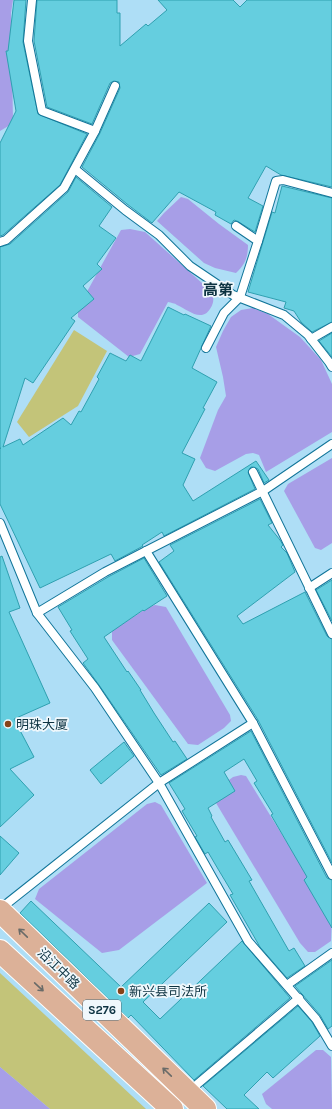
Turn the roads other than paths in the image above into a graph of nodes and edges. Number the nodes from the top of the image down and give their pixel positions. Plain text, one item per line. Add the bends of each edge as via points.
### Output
1 (32, 0) edge
2 (115, 86) dead end
3 (95, 131) junction
4 (75, 169) junction
5 (332, 193) edge
6 (236, 226) dead end
7 (258, 241) junction
8 (0, 242) edge
9 (240, 297) junction
10 (332, 327) edge
11 (311, 339) junction
12 (206, 348) dead end
13 (332, 367) edge
14 (332, 444) edge
15 (253, 472) dead end
16 (262, 491) junction
17 (0, 523) edge
18 (146, 551) junction
19 (332, 573) edge
20 (309, 588) junction
21 (37, 613) junction
22 (332, 634) edge
23 (253, 723) junction
24 (159, 783) junction
25 (332, 876) edge
26 (0, 910) edge
27 (0, 951) edge
28 (332, 953) edge
29 (287, 985) junction
30 (299, 998) junction
31 (332, 1046) edge
32 (187, 1092) junction
33 (172, 1109) edge
34 (205, 1109) edge

1 - 3 lane via 28,41 42,111
2 - 3 lane
3 - 4 lane
4 - 8 lane via 64,188 6,240
4 - 9 lane via 159,235 190,266
5 - 7 lane via 283,180 276,182
6 - 7 lane
7 - 9 lane
9 - 11 lane via 284,315
9 - 12 lane via 224,313
10 - 11 lane
11 - 13 lane
14 - 16 lane
15 - 16 lane
16 - 18 lane
16 - 20 lane
17 - 21 lane
18 - 21 lane
18 - 23 lane
19 - 20 lane
20 - 22 lane
21 - 24 lane via 95,688
23 - 24 lane
23 - 25 lane
24 - 26 lane
24 - 29 lane via 248,941
32 -> 26 main road, 沿江中路 / S276
27 -> 33 main road, 沿江中路 / S276
28 - 29 lane
29 - 30 lane
30 - 31 lane via 316,1019
30 - 32 lane
32 - 34 main road, 沿江中路 / S276

